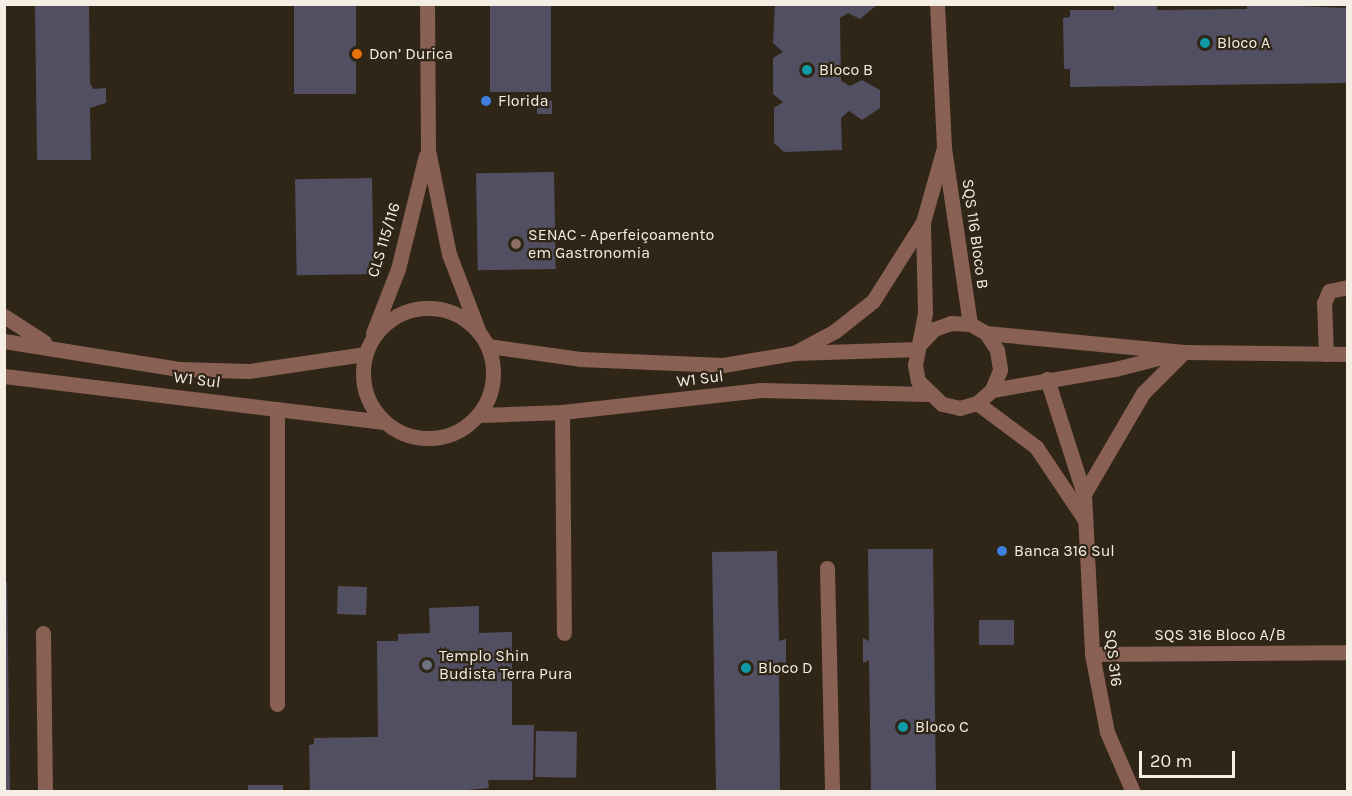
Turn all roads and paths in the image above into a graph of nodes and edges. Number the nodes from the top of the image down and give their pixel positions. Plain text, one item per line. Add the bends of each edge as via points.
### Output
1 (427, 4) edge
2 (937, 4) edge
3 (944, 148) junction
4 (428, 150) junction
5 (922, 222) junction
6 (1347, 287) edge
7 (4, 316) edge
8 (970, 324) junction
9 (478, 330) junction
10 (986, 333) junction
11 (4, 341) edge
12 (52, 346) junction
13 (488, 346) junction
14 (919, 346) junction
15 (367, 347) junction
16 (1184, 352) junction
17 (794, 353) junction
18 (1326, 354) junction
19 (1347, 354) edge
20 (4, 376) edge
21 (1047, 378) junction
22 (992, 390) junction
23 (927, 394) junction
24 (977, 403) junction
25 (277, 409) junction
26 (562, 412) junction
27 (479, 415) junction
28 (384, 422) junction
29 (1084, 494) junction
30 (1088, 523) junction
31 (827, 568) dead end
32 (43, 633) dead end
33 (564, 633) dead end
34 (1347, 652) edge
35 (1092, 654) junction
36 (277, 704) dead end
37 (45, 792) edge
38 (832, 792) edge
39 (1133, 792) edge

1 - 4 street, CLS 115/116
2 - 3 street, SQS 116 Bloco B
3 - 5 street, SQS 116 Bloco B
3 - 8 street, SQS 116 Bloco B
4 - 9 street, CLS 115/116 via 449,255
4 - 15 street, CLS 115/116 via 398,269
5 - 14 street, SQS 116 Bloco B via 926,313
5 - 17 street, SQS 116 Bloco B via 873,301 835,331
6 - 18 street via 1327,294
7 - 12 street
8 - 10 street
8 - 14 street via 951,323 934,329
9 - 13 street
9 - 15 street via 458,314 434,307 409,309 387,321
10 - 16 street
10 - 22 street via 998,350 1000,370
11 - 12 street, W1 Sul
12 - 15 street, W1 Sul via 179,369 249,371
13 - 17 street, W1 Sul via 648,364 723,364
13 - 27 street via 493,382
14 - 17 street, W1 Sul
14 - 23 street via 918,381
15 - 28 street via 364,386 369,402
16 - 18 street
16 - 21 street via 1115,369
16 - 29 street via 1143,393
18 - 19 street
20 - 25 street, W1 Sul
21 - 22 street
21 - 29 street, SQS 316
22 - 24 street
23 - 24 street via 951,406
23 - 26 street, W1 Sul via 761,390
24 - 30 street via 1036,447
25 - 28 street, W1 Sul
25 - 36 street
26 - 27 street, W1 Sul
26 - 33 street
27 - 28 street via 458,431 433,438 407,435
29 - 30 street, SQS 316
30 - 35 street, SQS 316
31 - 38 street
32 - 37 street
34 - 35 street, SQS 316 Bloco A/B
35 - 39 street, SQS 316 via 1107,732

